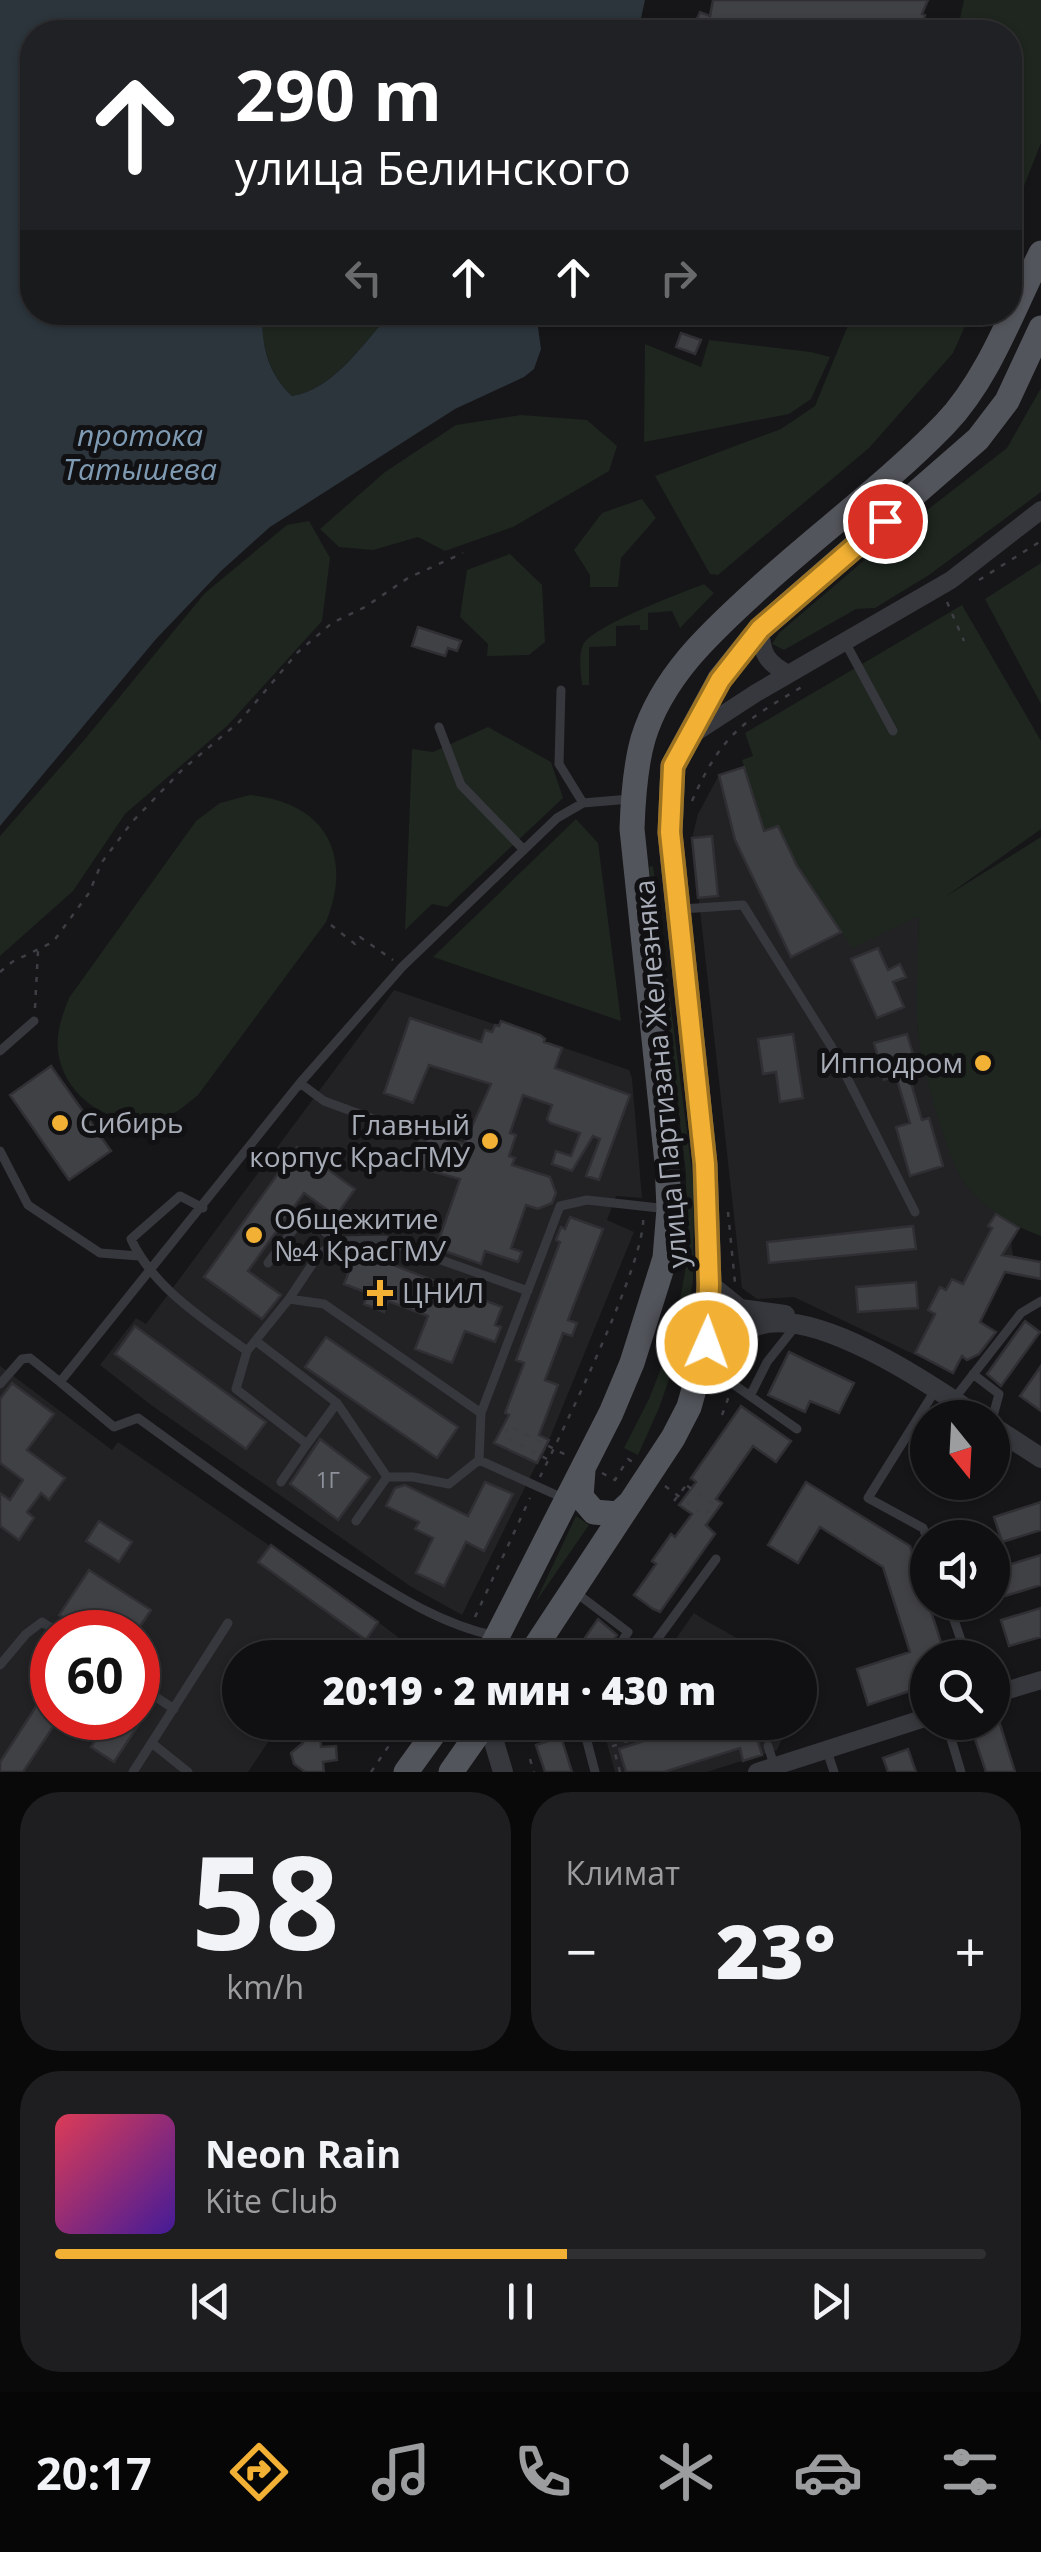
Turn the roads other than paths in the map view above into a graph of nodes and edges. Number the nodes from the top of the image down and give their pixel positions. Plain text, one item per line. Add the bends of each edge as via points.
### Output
1 (1041, 253) edge
2 (1022, 291) edge
3 (1005, 325) edge
4 (1041, 328) edge
5 (1041, 510) edge
6 (760, 629) junction
7 (845, 642) junction
8 (788, 674) junction
9 (560, 690) dead end
10 (439, 727) dead end
11 (892, 731) dead end
12 (686, 738) junction
13 (633, 799) junction
14 (582, 803) junction
15 (524, 850) junction
16 (678, 909) junction
17 (34, 1022) road end
18 (0, 1050) edge
19 (300, 1084) junction
20 (398, 1128) dead end
21 (0, 1151) edge
22 (203, 1208) junction
23 (669, 1209) junction
24 (915, 1212) dead end
25 (335, 1241) junction
26 (138, 1256) junction
27 (268, 1263) dead end
28 (152, 1271) junction
29 (709, 1284) junction
30 (528, 1291) junction
31 (288, 1299) junction
32 (1041, 1301) edge
33 (800, 1323) junction
34 (256, 1341) junction
35 (247, 1351) junction
36 (973, 1374) junction
37 (695, 1381) junction
38 (60, 1382) junction
39 (0, 1384) edge
40 (944, 1394) junction
41 (750, 1396) junction
42 (953, 1400) edge
43 (998, 1400) edge
44 (337, 1403) junction
45 (481, 1413) junction
46 (797, 1429) dead end
47 (1010, 1433) edge
48 (307, 1444) junction
49 (1038, 1448) edge
50 (478, 1460) junction
51 (587, 1466) junction
52 (387, 1477) junction
53 (281, 1482) dead end
54 (565, 1499) junction
55 (632, 1500) junction
56 (910, 1520) edge
57 (356, 1521) dead end
58 (716, 1558) dead end
59 (573, 1591) junction
60 (228, 1623) dead end
61 (30, 1631) edge
62 (482, 1640) edge
63 (496, 1640) edge
64 (540, 1640) edge
65 (623, 1640) edge
66 (657, 1640) edge
67 (0, 1665) edge
68 (1041, 1680) edge
69 (1010, 1690) edge
70 (160, 1700) edge
71 (174, 1709) junction
72 (910, 1722) edge
73 (429, 1740) edge
74 (474, 1740) edge
75 (493, 1740) edge
76 (587, 1740) edge
77 (951, 1740) edge
78 (153, 1744) junction
79 (768, 1746) dead end
80 (826, 1749) junction
81 (769, 1770) edge
82 (132, 1772) edge
83 (188, 1772) edge
84 (406, 1772) edge
85 (451, 1772) edge
86 (503, 1772) edge
87 (595, 1772) edge
88 (834, 1772) edge
89 (961, 1772) edge

1 - 2 main road, улица Партизана Железняка
3 - 13 main road, улица Партизана Железняка via 946,423 682,664 644,739
4 - 6 main road, улица Партизана Железняка via 1007,401 978,439
5 - 7 street via 951,580
6 - 8 street via 768,664
6 - 12 main road, улица Партизана Железняка
7 - 8 street
7 - 11 lane
8 - 12 street
9 - 14 lane via 559,764
10 - 15 lane via 461,785
12 - 16 main road, улица Партизана Железняка via 669,797
13 - 14 lane
13 - 23 main road, улица Партизана Железняка
14 - 15 lane
15 - 19 lane via 402,967
16 - 24 lane via 742,905 831,1046
16 - 29 main road, улица Партизана Железняка via 705,1164
17 - 18 lane
19 - 20 lane via 324,1101
19 - 22 lane
21 - 26 lane via 28,1204 100,1253
22 - 26 lane via 180,1196 131,1239
22 - 28 lane
23 - 30 lane via 587,1200 560,1206
23 - 51 main road, улица Партизана Железняка via 665,1258 632,1363
25 - 27 lane via 305,1214
25 - 30 lane via 385,1240
25 - 31 lane
26 - 28 lane
28 - 35 lane via 166,1290
28 - 38 lane
29 - 33 street via 740,1309 781,1313
29 - 37 main road, улица Партизана Железняка via 707,1343
30 - 45 lane
31 - 34 lane
31 - 45 lane via 324,1304
32 - 36 lane via 1021,1313
33 - 37 street via 750,1329
33 - 40 street via 830,1331
33 - 41 lane via 767,1362
34 - 35 lane
34 - 44 lane
35 - 48 lane via 236,1390
36 - 40 lane
36 - 43 lane via 999,1394
37 - 41 lane via 734,1384
37 - 55 main road, улица Партизана Железняка via 673,1438
38 - 39 lane via 30,1358
38 - 62 lane via 114,1427 138,1418 297,1532
40 - 42 street
40 - 56 lane via 868,1498
41 - 46 lane
44 - 48 lane
44 - 52 lane
45 - 50 lane
47 - 49 street
48 - 53 lane
50 - 52 lane via 450,1484
50 - 54 lane
51 - 54 main road, улица Партизана Железняка
51 - 55 main road via 581,1496 594,1512 618,1514
52 - 57 lane
54 - 63 main road, улица Партизана Железняка
55 - 59 main road, улица Партизана Железняка
58 - 66 lane
59 - 64 main road, улица Партизана Железняка
59 - 65 lane via 628,1632
60 - 71 lane
61 - 67 lane
68 - 69 street
70 - 71 lane
71 - 78 lane
72 - 80 street
73 - 84 main road
74 - 85 main road
75 - 86 street
76 - 87 lane
77 - 89 lane
78 - 82 lane
78 - 83 lane
79 - 81 lane
80 - 81 street
80 - 88 lane

